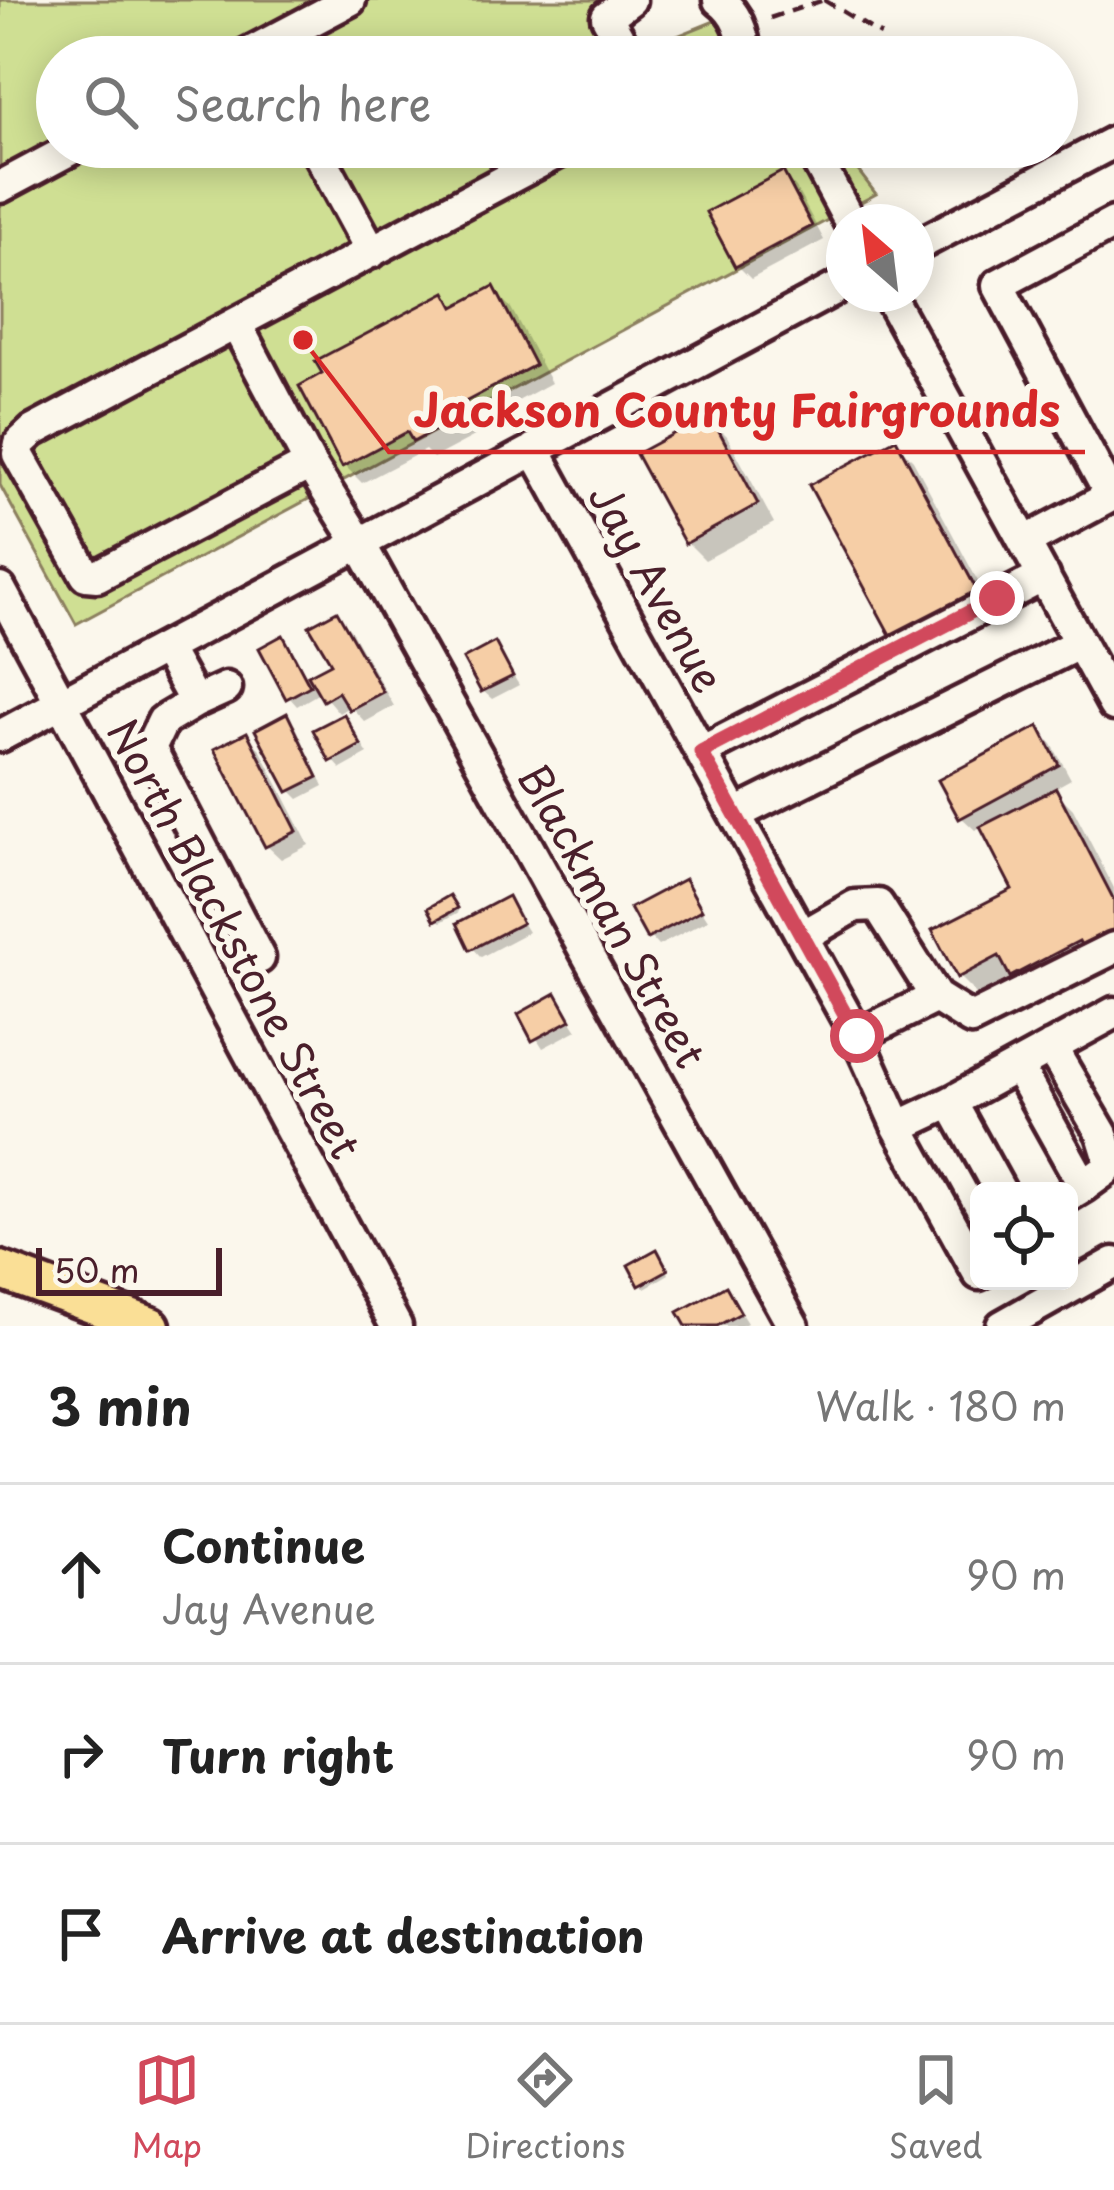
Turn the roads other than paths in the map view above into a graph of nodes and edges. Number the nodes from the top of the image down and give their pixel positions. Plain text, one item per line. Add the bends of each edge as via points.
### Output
1 (350, 0) edge
2 (719, 0) edge
3 (612, 6) edge
4 (287, 36) edge
5 (622, 36) edge
6 (742, 36) edge
7 (1114, 142) edge
8 (1078, 161) edge
9 (36, 168) edge
10 (327, 168) edge
11 (528, 168) edge
12 (821, 168) edge
13 (1064, 168) edge
14 (0, 187) edge
15 (840, 204) edge
16 (1114, 223) edge
17 (934, 237) edge
18 (372, 251) junction
19 (826, 294) edge
20 (898, 312) edge
21 (236, 324) junction
22 (534, 448) junction
23 (310, 464) junction
24 (1112, 499) edge
25 (1025, 542) junction
26 (361, 544) junction
27 (1044, 576) junction
28 (0, 589) edge
29 (1080, 643) junction
30 (165, 648) junction
31 (226, 688) dead end
32 (195, 702) junction
33 (61, 704) junction
34 (1114, 705) edge
35 (0, 736) edge
36 (701, 752) junction
37 (736, 814) junction
38 (803, 936) junction
39 (1114, 948) edge
40 (259, 958) dead end
41 (936, 997) junction
42 (1114, 1012) edge
43 (857, 1036) junction
44 (1051, 1047) junction
45 (1017, 1066) junction
46 (951, 1102) junction
47 (898, 1126) junction
48 (995, 1182) edge
49 (1072, 1182) edge
50 (1078, 1190) edge
51 (970, 1258) edge
52 (0, 1270) edge
53 (1110, 1275) edge
54 (1078, 1280) edge
55 (987, 1290) edge
56 (1057, 1290) edge
57 (1004, 1325) edge
58 (151, 1326) edge
59 (396, 1326) edge
60 (793, 1326) edge

1 - 4 street
2 - 6 street
3 - 5 street
7 - 8 street
9 - 14 street
10 - 18 street
11 - 18 street
12 - 15 street
13 - 17 street
16 - 24 street via 998,285
18 - 21 street
19 - 22 street
20 - 25 street
21 - 23 street, Blackman Street
21 - 23 street via 33,431 18,454 86,575 97,576
22 - 26 street
22 - 36 street, Jay Avenue
23 - 26 street, Blackman Street
24 - 25 street
25 - 27 street
26 - 30 street
26 - 60 street, Blackman Street
27 - 29 street
27 - 36 street
28 - 33 street, North Blackstone Street
29 - 34 street
29 - 37 street
30 - 32 street
30 - 33 street
31 - 32 street
32 - 40 street via 163,721 150,748
33 - 35 street
33 - 59 street, North Blackstone Street
36 - 37 street, Jay Avenue
37 - 38 street, Jay Avenue
38 - 41 street via 855,906 878,905
38 - 43 street, Jay Avenue
39 - 41 street via 971,1018
41 - 43 street
42 - 44 street
43 - 47 street, Jay Avenue
44 - 45 street
44 - 50 street via 1110,1160
45 - 46 street
45 - 49 street
46 - 47 street
46 - 48 street
47 - 51 street, Jay Avenue
52 - 58 main road
53 - 54 street
55 - 57 street, Jay Avenue
56 - 57 street

